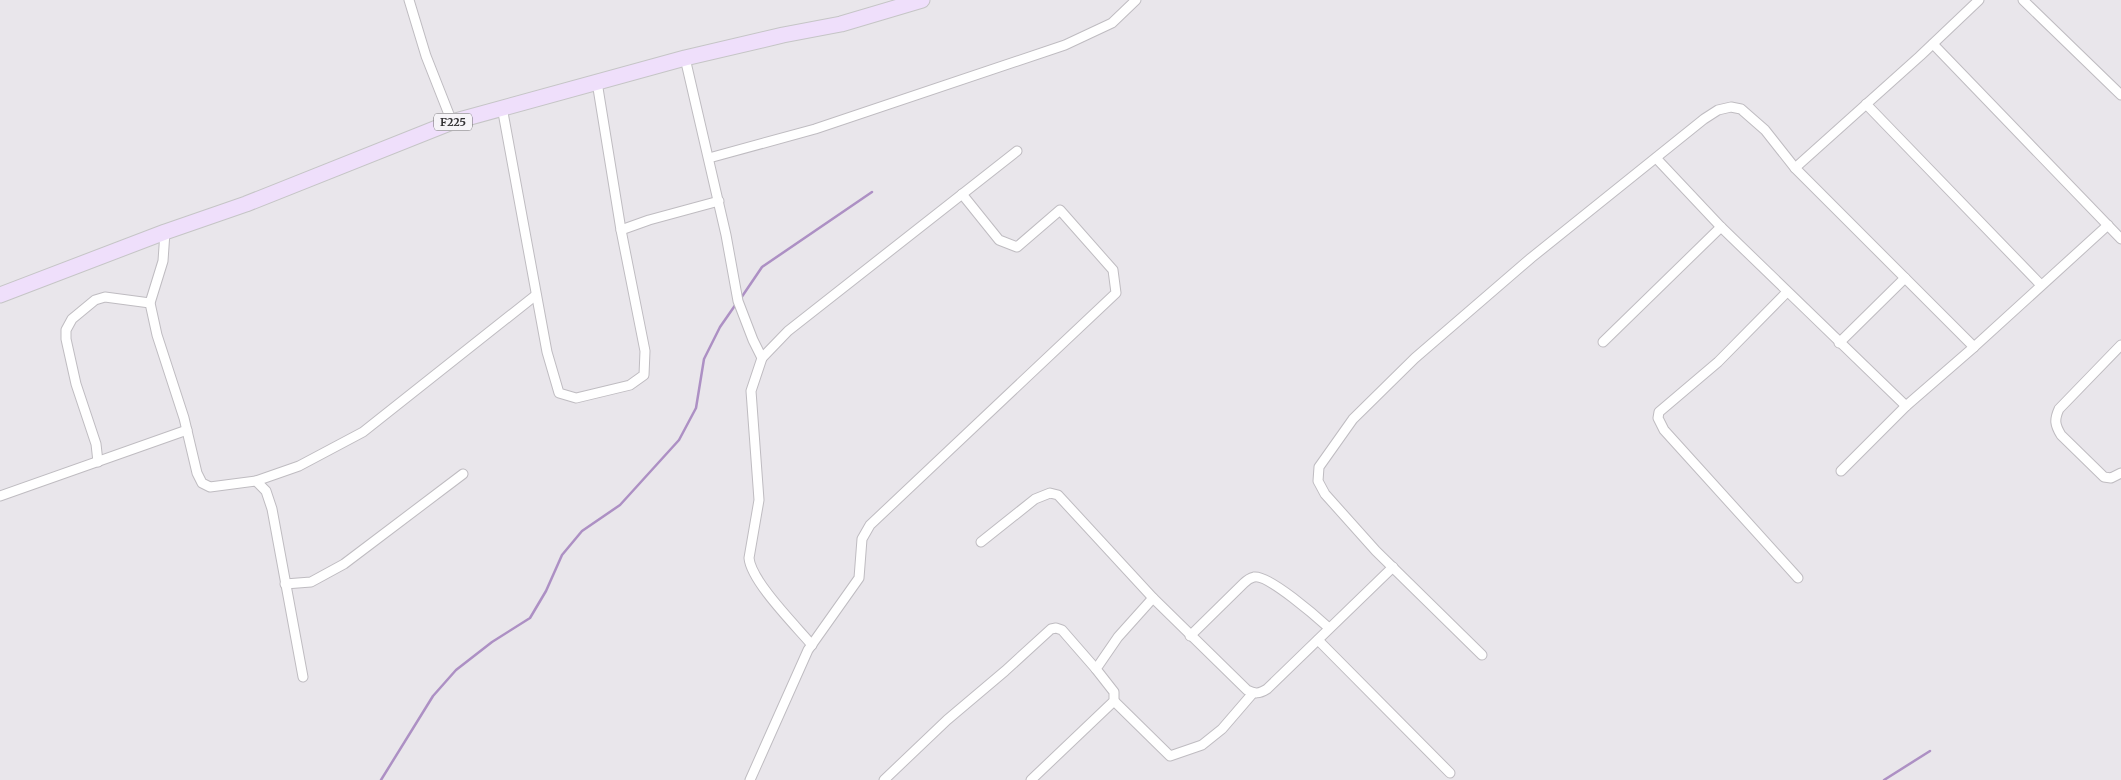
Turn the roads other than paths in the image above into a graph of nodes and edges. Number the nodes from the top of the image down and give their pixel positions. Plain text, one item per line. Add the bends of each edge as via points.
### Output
1 (410, 0) edge
2 (922, 0) edge
3 (1136, 0) edge
4 (1979, 0) edge
5 (2023, 0) edge
6 (1933, 44) junction
7 (685, 58) junction
8 (597, 82) junction
9 (2121, 95) edge
10 (1866, 104) junction
11 (502, 107) junction
12 (452, 122) junction
13 (1017, 151) dead end
14 (709, 158) junction
15 (1656, 158) junction
16 (1795, 168) junction
17 (962, 194) junction
18 (719, 201) junction
19 (2108, 225) junction
20 (1721, 227) junction
21 (621, 230) junction
22 (165, 232) junction
23 (2121, 239) edge
24 (1905, 278) junction
25 (2041, 285) junction
26 (1787, 292) junction
27 (0, 295) edge
28 (536, 295) junction
29 (150, 303) junction
30 (1603, 342) dead end
31 (1839, 343) junction
32 (2121, 345) edge
33 (1974, 347) junction
34 (762, 358) junction
35 (1906, 406) junction
36 (187, 430) junction
37 (98, 462) junction
38 (1841, 471) dead end
39 (2121, 473) edge
40 (463, 474) dead end
41 (256, 481) junction
42 (0, 496) edge
43 (981, 542) dead end
44 (1393, 567) junction
45 (1798, 578) dead end
46 (285, 584) junction
47 (1153, 598) junction
48 (1329, 628) junction
49 (1190, 636) junction
50 (1318, 640) junction
51 (812, 645) junction
52 (1482, 655) dead end
53 (1096, 669) junction
54 (303, 677) dead end
55 (1253, 693) junction
56 (1114, 701) junction
57 (1450, 773) dead end
58 (750, 780) edge
59 (884, 780) edge
60 (1031, 780) edge

1 - 12 street via 426,56
2 - 7 main road, F225 via 841,24
3 - 14 street via 1112,23 1065,45 815,128
4 - 6 street
5 - 9 street
6 - 10 street
6 - 19 street
7 - 8 main road, F225
7 - 14 street
8 - 11 main road, F225
8 - 21 street
10 - 16 street
10 - 25 street
11 - 12 main road, F225
11 - 28 street
12 - 22 main road, F225 via 246,204
13 - 17 street
14 - 18 street
15 - 16 street via 1704,119 1718,110 1731,107 1741,109 1765,130
15 - 20 street
15 - 44 street via 1531,258 1415,358 1353,419 1319,467 1318,481 1325,494
16 - 24 street
17 - 34 street via 788,331
17 - 51 street via 999,240 1017,247 1060,210 1112,270 1116,293 870,525 862,539 859,578
18 - 21 street
18 - 34 street via 738,301
19 - 23 street
19 - 25 street
20 - 26 street
20 - 30 street
21 - 28 street via 645,351 644,375 630,385 576,398 559,394
22 - 27 main road, F225
22 - 29 street via 163,261
24 - 31 street
24 - 33 street
25 - 33 street
26 - 31 street
26 - 45 street via 1718,362 1659,412 1658,418 1664,430
28 - 41 street via 363,432 299,466
29 - 36 street
29 - 37 street via 105,297 95,300 72,319 66,330 76,384 96,444
31 - 35 street
32 - 39 street via 2059,410 2055,419 2061,435 2104,476 2111,478
33 - 35 street
34 - 51 street via 751,391 759,500 750,567
35 - 38 street
36 - 37 street
36 - 41 street via 202,483 210,487
37 - 42 street
40 - 46 street via 344,564 311,582
41 - 46 street via 266,492 272,509
43 - 47 street via 1035,499 1050,493 1058,495
44 - 48 street
44 - 52 street
46 - 54 street
47 - 49 street
47 - 53 street
48 - 49 street via 1294,598 1253,577
48 - 50 street
49 - 55 street
50 - 55 street via 1267,689
50 - 57 street
51 - 58 street
53 - 56 street via 1114,692
53 - 59 street via 1062,630 1051,629
55 - 56 street via 1222,729 1202,745 1170,756
56 - 60 street

